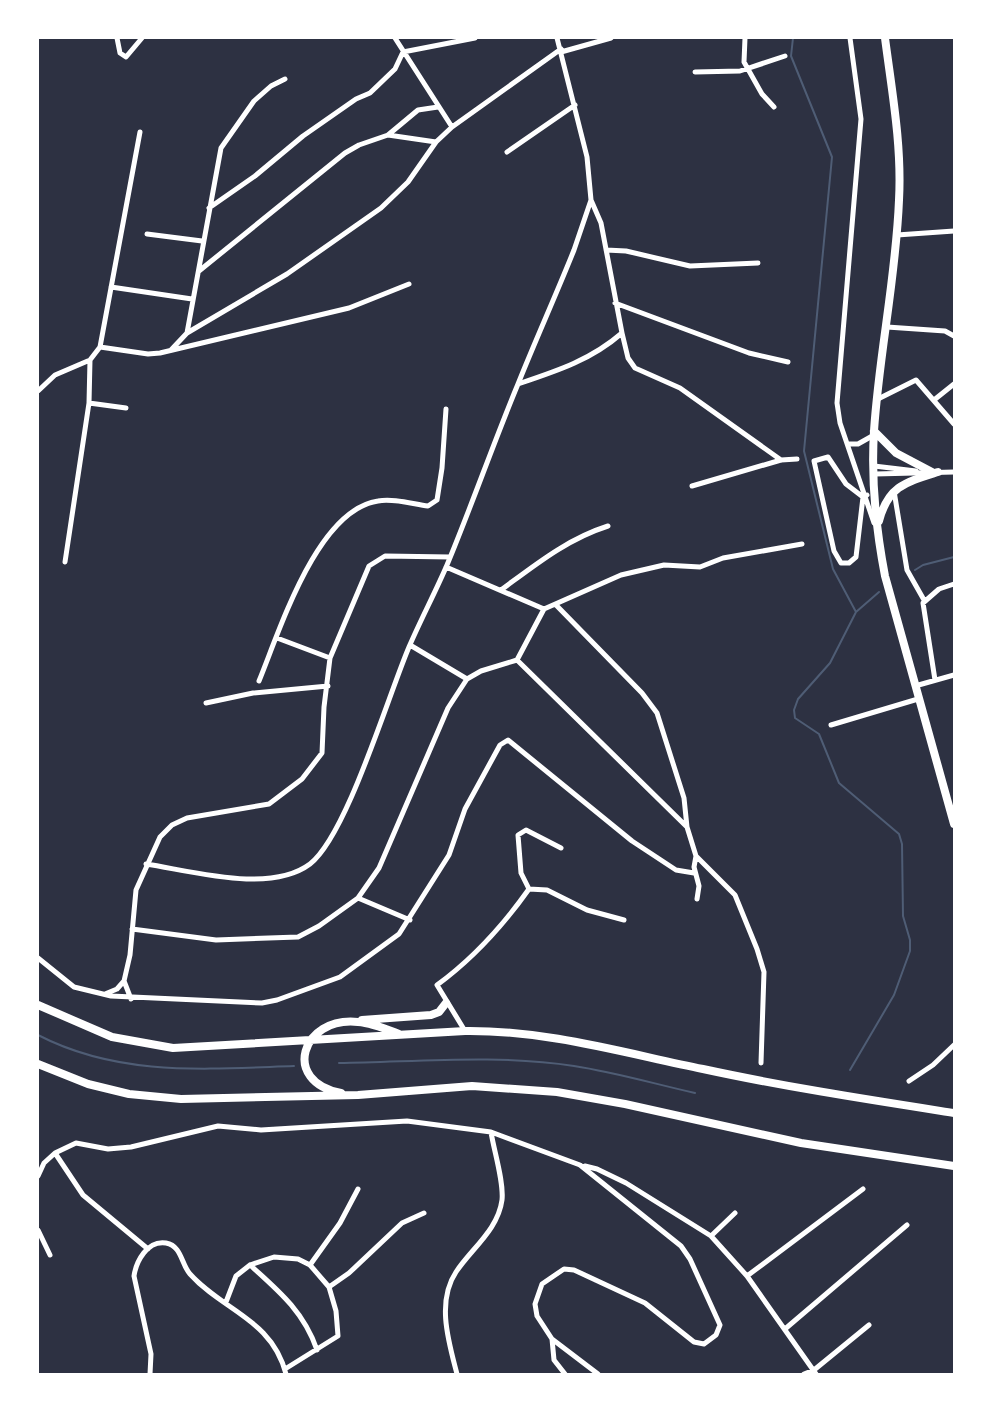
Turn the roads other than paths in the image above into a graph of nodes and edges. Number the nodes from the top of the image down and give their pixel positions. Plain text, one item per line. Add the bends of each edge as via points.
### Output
1 (117, 38) edge
2 (142, 38) edge
3 (396, 38) edge
4 (475, 38) edge
5 (557, 38) edge
6 (611, 38) edge
7 (745, 38) edge
8 (850, 38) edge
9 (885, 38) edge
10 (561, 51) junction
11 (403, 52) junction
12 (785, 56) dead end
13 (748, 69) junction
14 (695, 72) dead end
15 (285, 79) dead end
16 (575, 105) junction
17 (438, 107) junction
18 (774, 107) dead end
19 (452, 127) junction
20 (140, 132) dead end
21 (388, 135) junction
22 (436, 142) junction
23 (507, 152) dead end
24 (591, 200) junction
25 (209, 208) junction
26 (954, 231) edge
27 (147, 234) dead end
28 (897, 235) junction
29 (202, 242) junction
30 (606, 250) junction
31 (758, 263) dead end
32 (199, 271) junction
33 (409, 284) dead end
34 (111, 287) junction
35 (192, 300) junction
36 (615, 303) junction
37 (887, 327) junction
38 (187, 333) junction
39 (622, 333) junction
40 (954, 335) edge
41 (100, 347) junction
42 (170, 351) junction
43 (90, 360) junction
44 (788, 362) dead end
45 (518, 384) junction
46 (954, 384) edge
47 (38, 392) edge
48 (878, 399) junction
49 (934, 400) junction
50 (89, 403) junction
51 (126, 408) dead end
52 (446, 409) dead end
53 (954, 424) edge
54 (874, 433) junction
55 (848, 444) junction
56 (797, 459) dead end
57 (781, 460) junction
58 (874, 470) junction
59 (935, 472) junction
60 (954, 472) edge
61 (692, 486) dead end
62 (894, 491) junction
63 (865, 496) junction
64 (608, 526) dead end
65 (877, 532) junction
66 (802, 544) dead end
67 (450, 557) junction
68 (65, 562) dead end
69 (446, 567) junction
70 (954, 584) edge
71 (501, 590) junction
72 (924, 600) junction
73 (556, 605) junction
74 (544, 609) junction
75 (277, 638) junction
76 (410, 645) junction
77 (330, 658) junction
78 (518, 660) junction
79 (954, 675) edge
80 (467, 679) junction
81 (935, 680) junction
82 (259, 681) dead end
83 (328, 686) junction
84 (915, 686) junction
85 (918, 699) junction
86 (206, 703) dead end
87 (831, 725) dead end
88 (954, 824) edge
89 (687, 827) junction
90 (561, 848) dead end
91 (696, 856) junction
92 (146, 864) junction
93 (694, 873) junction
94 (529, 889) junction
95 (358, 898) junction
96 (697, 899) dead end
97 (410, 920) junction
98 (624, 920) dead end
99 (132, 929) junction
100 (38, 958) edge
101 (124, 981) junction
102 (105, 994) junction
103 (131, 999) junction
104 (446, 1003) junction
105 (38, 1005) edge
106 (358, 1022) junction
107 (465, 1030) junction
108 (402, 1035) junction
109 (309, 1041) junction
110 (954, 1045) edge
111 (761, 1063) dead end
112 (38, 1064) edge
113 (909, 1081) dead end
114 (358, 1095) junction
115 (954, 1113) edge
116 (491, 1132) junction
117 (55, 1153) junction
118 (580, 1165) junction
119 (954, 1166) edge
120 (38, 1176) edge
121 (358, 1189) dead end
122 (863, 1189) dead end
123 (424, 1213) dead end
124 (735, 1213) dead end
125 (907, 1225) dead end
126 (38, 1230) edge
127 (711, 1236) junction
128 (148, 1249) junction
129 (50, 1255) dead end
130 (250, 1265) junction
131 (310, 1265) junction
132 (747, 1276) junction
133 (329, 1287) junction
134 (226, 1302) junction
135 (869, 1325) dead end
136 (785, 1329) junction
137 (552, 1340) junction
138 (317, 1350) junction
139 (286, 1372) edge
140 (815, 1372) edge
141 (150, 1374) edge
142 (457, 1374) edge
143 (565, 1374) edge
144 (598, 1374) edge
145 (804, 1374) edge

1 - 2 street via 124,56
3 - 11 street
4 - 11 street
5 - 10 street
6 - 10 street
7 - 13 street via 743,56
8 - 55 street via 861,119 837,387 840,423
9 - 28 main road via 900,156
10 - 16 street
10 - 19 street
11 - 17 street
11 - 25 street via 395,69 370,93 303,136
12 - 13 street
13 - 14 street
13 - 18 street
15 - 25 street via 254,101 227,139 217,160
16 - 23 street
16 - 24 street via 587,157
17 - 19 street
17 - 21 street via 418,110
19 - 22 street
20 - 34 street
21 - 22 street
21 - 32 street via 359,145 329,164
22 - 38 street via 408,182 381,208 287,274
24 - 30 street
24 - 45 street via 568,267
25 - 29 street
26 - 28 street
27 - 29 street
28 - 37 main road
29 - 32 street
30 - 31 street via 626,250 690,266
30 - 36 street
32 - 35 street
33 - 42 street via 348,308
34 - 35 street
34 - 41 street
35 - 38 street
36 - 39 street
36 - 44 street via 739,350
37 - 40 street
37 - 48 main road
38 - 42 street
39 - 45 street via 604,349 573,366
39 - 57 street via 628,358 635,368 680,388
41 - 42 street via 148,354
41 - 43 street
43 - 47 street via 55,375
43 - 50 street
45 - 67 street
46 - 49 street
48 - 49 street via 916,380
48 - 54 main road
49 - 53 street
50 - 51 street
50 - 68 street
52 - 75 street via 437,500 428,506 380,500 367,503 340,520 315,552
54 - 55 street via 858,444
54 - 58 main road
54 - 59 main road via 896,453
55 - 63 street
56 - 57 street
57 - 61 street
58 - 59 street
58 - 65 main road
59 - 60 street
59 - 62 main road
62 - 65 main road via 886,499
62 - 72 street via 907,570
63 - 63 street via 856,557 842,563 834,551 814,461 828,457 846,484
63 - 65 street
64 - 71 street via 553,552
65 - 84 main road
66 - 73 street via 723,558 700,567 664,565 621,575
67 - 69 street
67 - 77 street via 385,556 377,560 366,571
69 - 71 street
69 - 76 street
70 - 72 street
71 - 74 street
72 - 81 street
73 - 74 street
73 - 89 street via 657,713 684,798
74 - 78 street
75 - 77 street
75 - 82 street
76 - 80 street
76 - 92 street via 332,838 310,864 296,872 257,879
77 - 83 street
78 - 80 street
78 - 89 street
79 - 81 street
80 - 95 street via 448,708 379,868
81 - 84 street
83 - 86 street via 253,693
83 - 92 street via 325,745 302,779 269,804 179,821 160,837
84 - 85 main road
85 - 87 street
85 - 88 main road
89 - 91 street
90 - 94 street via 526,830 518,835 521,873
91 - 93 street
91 - 111 street via 735,895 757,949 764,972
92 - 99 street via 136,890
93 - 96 street via 699,886
93 - 97 street via 681,872 632,841 507,740 500,745 471,796 449,855
94 - 98 street via 547,890 587,910
94 - 104 street via 497,932 459,970 437,985
95 - 97 street
95 - 99 street via 298,936 216,940
97 - 103 street via 399,934 340,976 277,1000 262,1003
99 - 101 street
100 - 102 street via 69,984
101 - 102 street
101 - 103 street
102 - 103 street
104 - 106 main road via 439,1012 424,1017
104 - 107 street
105 - 109 main road via 112,1037 148,1045 206,1047
106 - 108 main road
106 - 109 main road via 336,1024
107 - 108 main road
107 - 115 main road via 594,1043 703,1069
108 - 109 main road
109 - 114 main road via 304,1060 315,1081 337,1093
110 - 113 street
112 - 114 main road via 88,1084 129,1094 234,1099
114 - 119 main road via 472,1086 557,1092 801,1143
116 - 117 street via 407,1121 261,1130 218,1126 131,1147 108,1149 76,1143
116 - 118 street
116 - 142 street via 502,1191 500,1207 486,1235 456,1272 446,1301
117 - 120 street
117 - 128 street via 82,1195
118 - 127 street via 626,1183
118 - 137 street via 681,1246 720,1325 711,1341 694,1342 645,1303 564,1269 542,1284 535,1304 537,1316
121 - 131 street
122 - 132 street
123 - 133 street via 402,1223
124 - 127 street
125 - 136 street
126 - 129 street
127 - 132 street
128 - 134 street via 159,1243 173,1246 190,1274
128 - 141 street via 136,1265 135,1276 151,1354
130 - 131 street via 288,1257
130 - 134 street via 236,1276
130 - 138 street via 295,1307
131 - 133 street
132 - 136 street
133 - 138 street via 340,1330 336,1339
134 - 139 street via 266,1335
135 - 140 street
136 - 140 street
137 - 143 street via 554,1360
137 - 144 street
138 - 139 street
140 - 145 street

